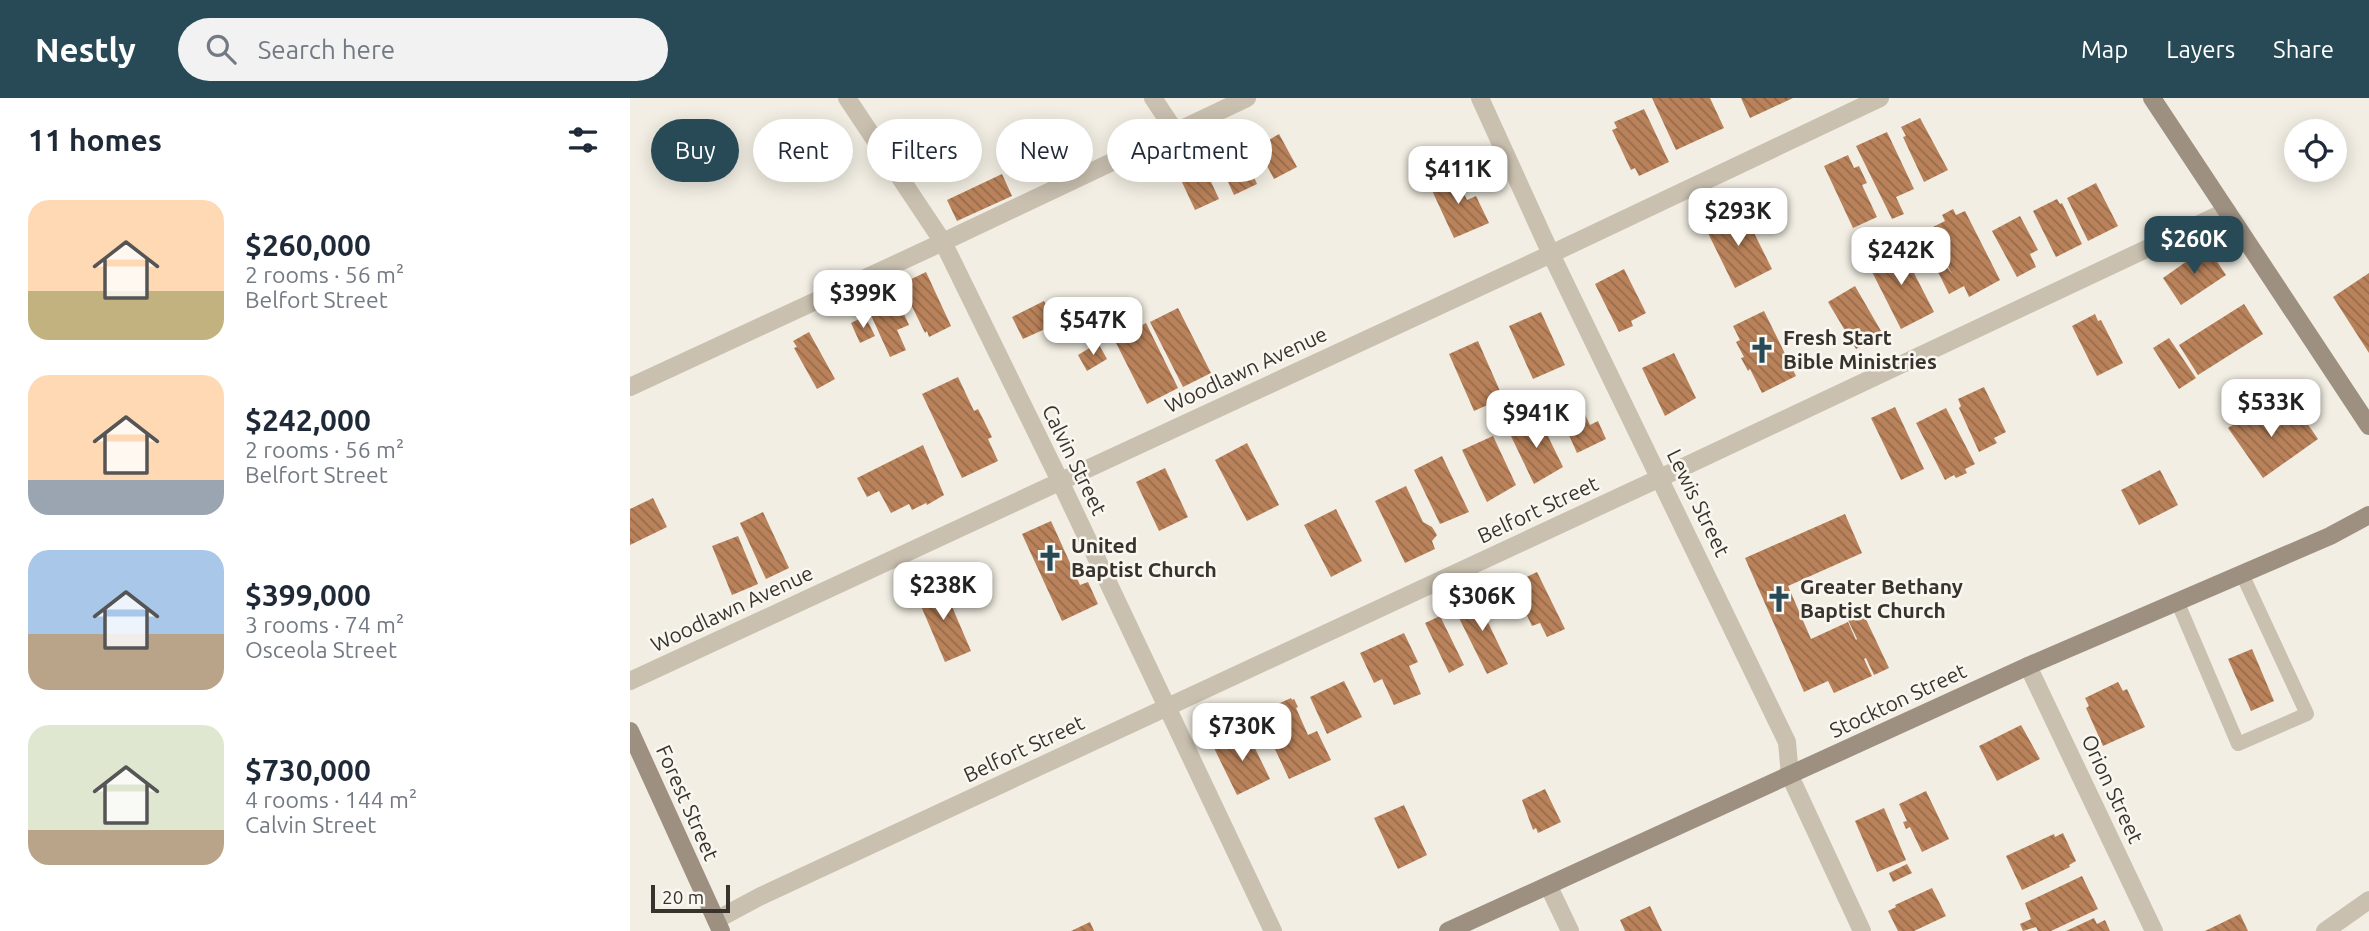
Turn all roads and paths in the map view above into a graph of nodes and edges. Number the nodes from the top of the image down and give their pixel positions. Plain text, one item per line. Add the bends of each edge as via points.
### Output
1 (847, 98) edge
2 (1153, 98) edge
3 (1247, 98) edge
4 (1480, 98) edge
5 (1880, 98) edge
6 (2152, 98) edge
7 (1167, 119) edge
8 (1201, 119) edge
9 (1107, 164) edge
10 (2227, 211) junction
11 (943, 242) junction
12 (1551, 254) junction
13 (630, 387) edge
14 (2369, 425) edge
15 (1660, 478) junction
16 (1060, 481) junction
17 (2369, 515) edge
18 (2242, 574) junction
19 (2177, 601) junction
20 (2028, 666) junction
21 (630, 681) edge
22 (1167, 709) junction
23 (630, 731) edge
24 (1790, 776) junction
25 (1549, 887) junction
26 (2369, 900) edge
27 (718, 925) edge
28 (1273, 931) edge
29 (1448, 931) edge
30 (1570, 931) edge
31 (1862, 931) edge
32 (2154, 931) edge
33 (2325, 931) edge

1 - 11 street, Calvin Street
2 - 7 street
3 - 8 street
4 - 12 street, Lewis Street
5 - 12 street, Woodlawn Avenue
6 - 10 main road
9 - 11 street
10 - 14 main road
10 - 15 street, Belfort Street
11 - 13 street
11 - 16 street, Calvin Street
12 - 15 street, Lewis Street
12 - 16 street, Woodlawn Avenue
15 - 22 street, Belfort Street
15 - 24 street, Lewis Street via 1787,742
16 - 21 street, Woodlawn Avenue
16 - 22 street, Calvin Street
17 - 18 main road, Stockton Street
18 - 19 main road, Stockton Street
18 - 19 lane via 2307,714 2238,744
19 - 20 main road, Stockton Street
20 - 24 main road, Stockton Street
20 - 32 street, Orion Street
22 - 27 street, Belfort Street via 773,891
22 - 28 street, Calvin Street
23 - 27 main road, Forest Street
24 - 25 main road, Stockton Street
24 - 31 street, Lewis Street
25 - 29 main road, Stockton Street
25 - 30 street
26 - 33 street

